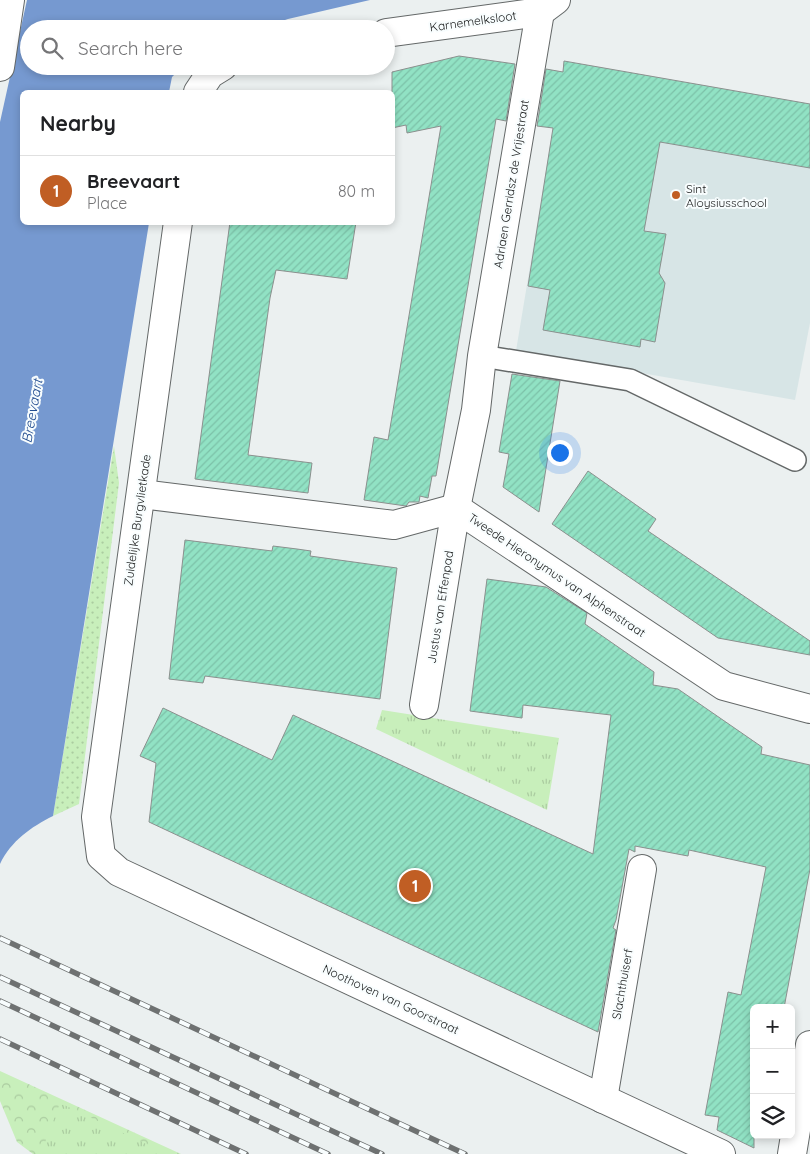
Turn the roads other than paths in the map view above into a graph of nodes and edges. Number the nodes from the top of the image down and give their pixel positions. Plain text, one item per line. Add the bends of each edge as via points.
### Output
1 (10, 0) edge
2 (548, 6) edge
3 (395, 32) edge
4 (0, 68) edge
5 (178, 225) edge
6 (482, 356) junction
7 (795, 460) dead end
8 (141, 494) junction
9 (456, 508) junction
10 (424, 705) dead end
11 (810, 709) edge
12 (96, 817) joint
13 (642, 869) dead end
14 (810, 1045) edge
15 (603, 1099) junction
16 (721, 1154) edge
17 (792, 1154) edge

1 - 4 street
2 - 3 street, Karnemelksloot
2 - 6 street, Adriaen Gerridsz de Vrijestraat
5 - 8 street, Zuidelijke Burgvlietkade
6 - 7 lane via 630,380
6 - 9 street, Adriaen Gerridsz de Vrijestraat via 476,410
8 - 9 street, Tweede Hieronymus van Alphenstraat via 394,525
8 - 12 street, Zuidelijke Burgvlietkade
9 - 10 street, Justus van Effenpad
9 - 11 street, Tweede Hieronymus van Alphenstraat via 724,686
12 - 15 street, Noothoven van Goorstraat via 101,856 118,872
13 - 15 street, Slachthuiserf
14 - 17 street
15 - 16 street, Noothoven van Goorstraat

